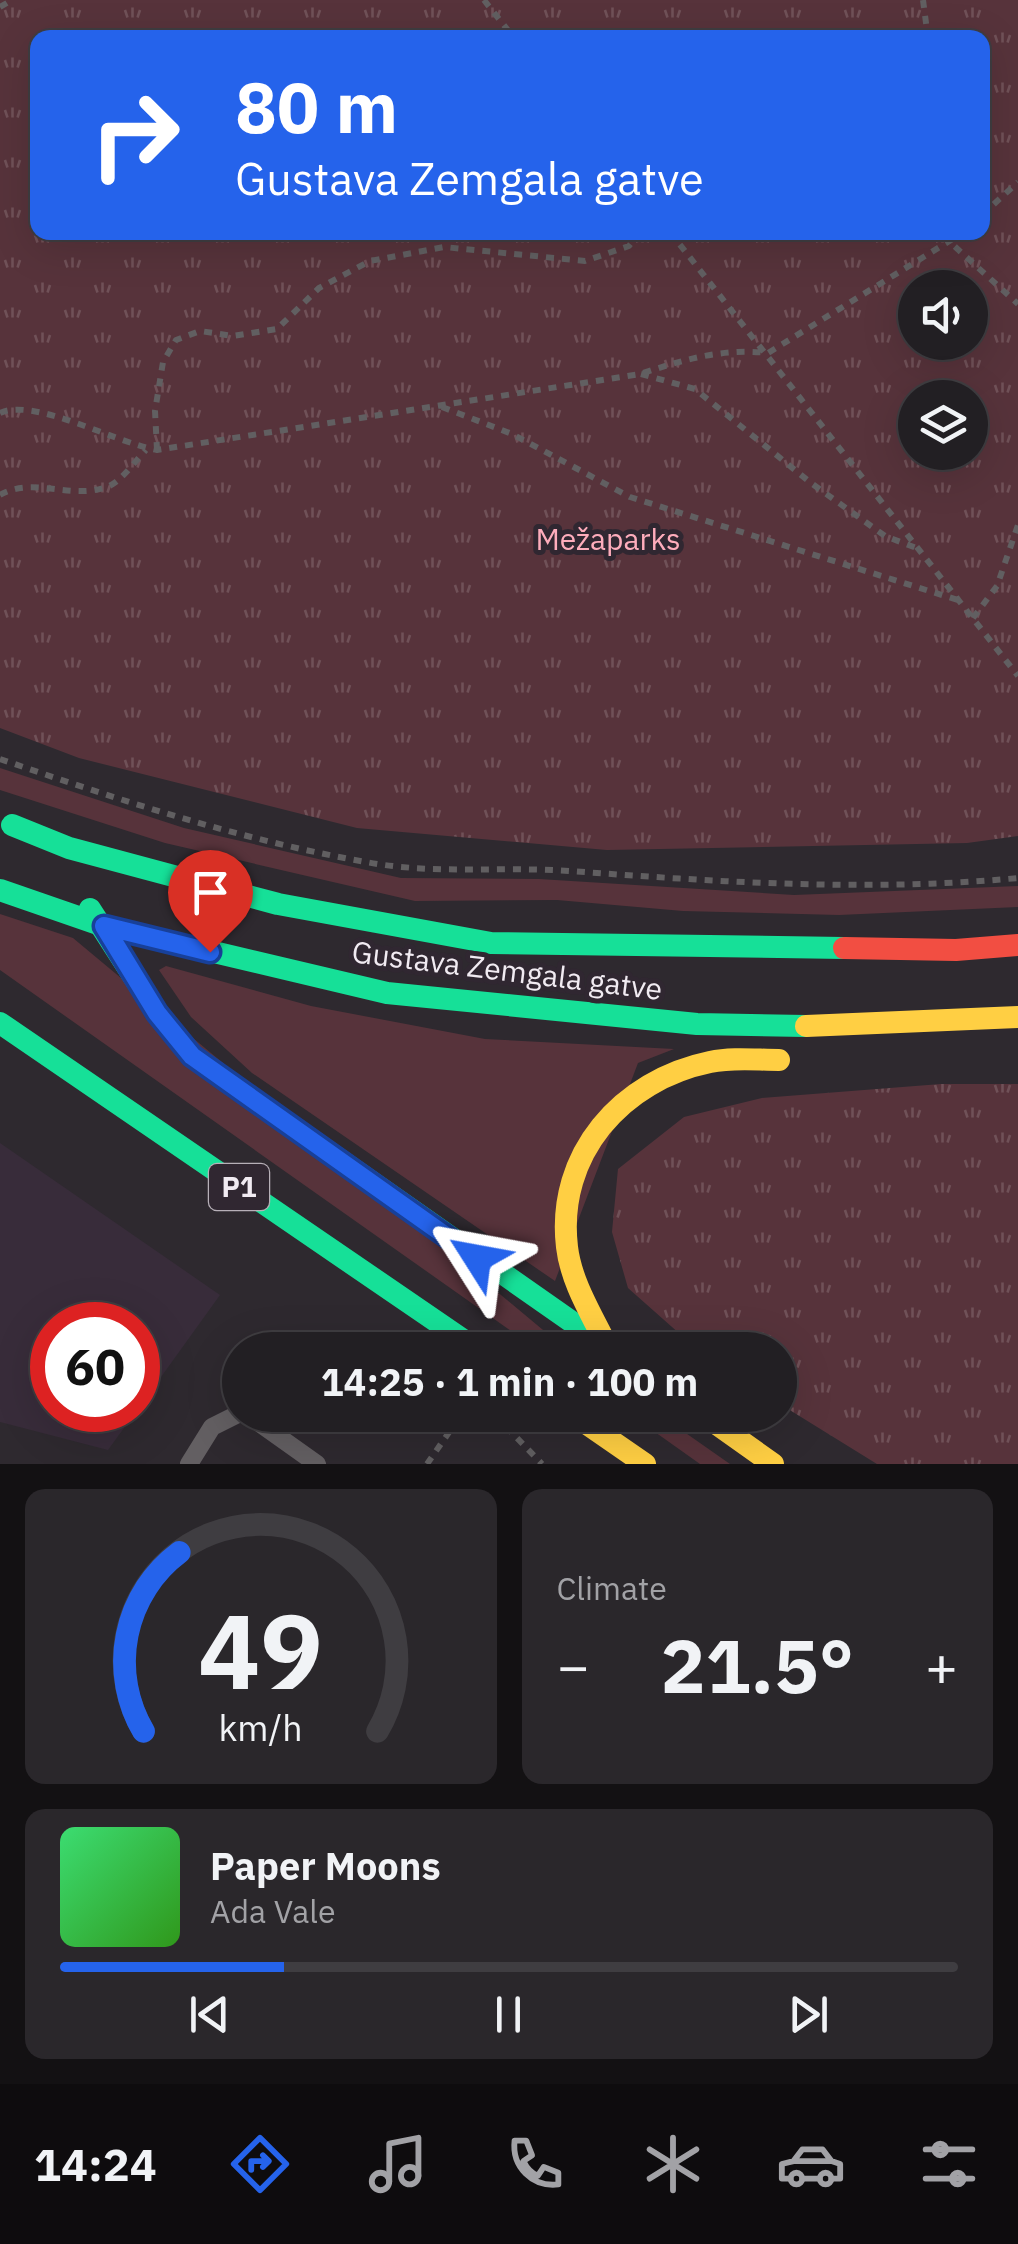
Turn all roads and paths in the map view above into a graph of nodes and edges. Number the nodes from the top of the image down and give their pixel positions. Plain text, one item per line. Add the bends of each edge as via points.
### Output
1 (12, 0) edge
2 (484, 0) edge
3 (923, 0) edge
4 (0, 7) edge
5 (508, 30) edge
6 (927, 30) edge
7 (1018, 182) edge
8 (990, 208) edge
9 (634, 240) edge
10 (676, 240) edge
11 (951, 240) edge
12 (956, 240) edge
13 (952, 244) junction
14 (1018, 304) edge
15 (768, 353) junction
16 (640, 374) junction
17 (438, 406) junction
18 (0, 413) edge
19 (147, 449) junction
20 (156, 450) junction
21 (0, 495) edge
22 (1018, 525) edge
23 (919, 549) junction
24 (959, 601) junction
25 (972, 618) junction
26 (1018, 676) edge
27 (0, 760) edge
28 (6, 823) edge
29 (54, 867) dead end
30 (1018, 878) edge
31 (0, 890) edge
32 (80, 896) dead end
33 (104, 926) junction
34 (1018, 945) edge
35 (1018, 1017) edge
36 (0, 1023) edge
37 (1018, 1025) edge
38 (924, 1046) dead end
39 (809, 1060) dead end
40 (452, 1332) edge
41 (586, 1332) edge
42 (601, 1332) edge
43 (222, 1423) edge
44 (272, 1432) edge
45 (449, 1432) edge
46 (512, 1432) edge
47 (599, 1432) edge
48 (728, 1432) edge
49 (188, 1464) edge
50 (317, 1464) edge
51 (428, 1464) edge
52 (542, 1464) edge
53 (645, 1464) edge
54 (773, 1464) edge

1 - 4 path
2 - 5 path
3 - 6 path
7 - 8 path
9 - 20 path via 585,261 444,248 370,261 318,288 277,329 233,336 200,331 176,340 163,362
10 - 15 path
11 - 13 path
12 - 13 path
13 - 14 path
13 - 15 path
15 - 16 path via 702,355
15 - 23 path
16 - 17 path
16 - 23 path via 695,388 885,536
17 - 20 path
17 - 24 path via 512,434 630,497
18 - 19 path via 12,408 53,415
19 - 20 path
19 - 21 path via 110,486 74,493 24,484
22 - 25 path via 997,586
23 - 24 path
24 - 25 path
25 - 26 path
27 - 30 path via 237,833 431,872 567,871 681,882 855,885
28 - 29 main road
28 - 34 main road, Gustava Zemgala gatve via 69,848 278,904 491,943 956,950
31 - 33 main road, Gustava Zemgala gatve
32 - 33 main road, P1
33 - 35 main road, Gustava Zemgala gatve via 387,993 658,1020 849,1027
33 - 41 main road, P1 via 192,1056
36 - 40 main road, P1
37 - 38 main road
39 - 42 main road via 713,1061 682,1069 650,1083 596,1127 577,1156 567,1246
43 - 49 lane
44 - 50 lane
45 - 51 path
46 - 52 path
47 - 53 main road
48 - 54 main road

